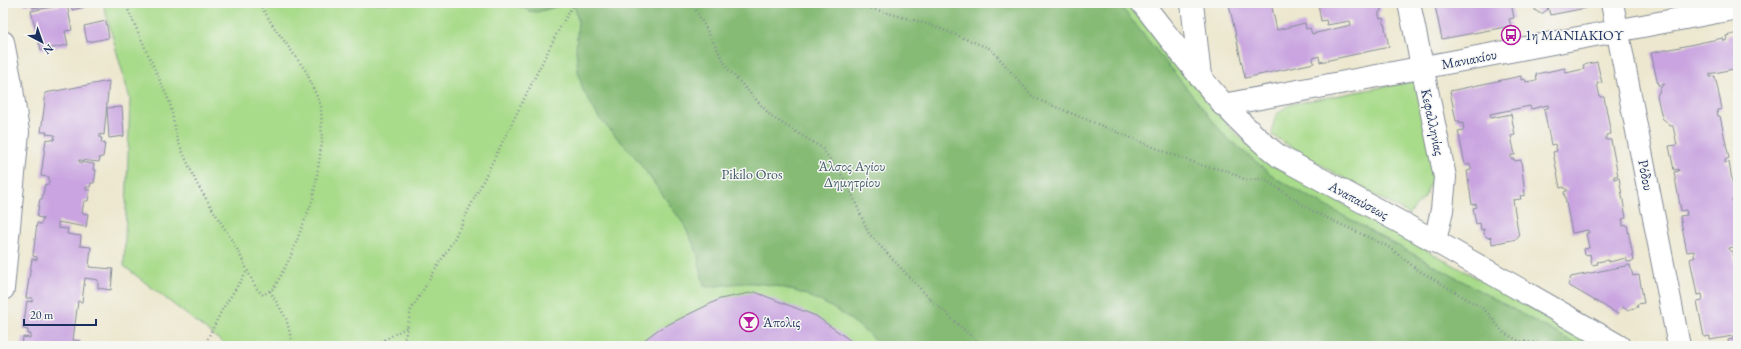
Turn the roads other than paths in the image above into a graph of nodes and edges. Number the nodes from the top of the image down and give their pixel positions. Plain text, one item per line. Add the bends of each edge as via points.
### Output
1 (1142, 3) edge
2 (1192, 3) edge
3 (1409, 3) edge
4 (1612, 3) edge
5 (1738, 8) edge
6 (1618, 31) junction
7 (3, 42) edge
8 (1422, 68) junction
9 (1200, 77) junction
10 (1223, 105) junction
11 (1435, 241) junction
12 (3, 289) edge
13 (1619, 346) edge
14 (1679, 346) edge

1 - 9 street, Αναπαύσεως
2 - 9 street
3 - 8 street, Κεφαλληνίας
4 - 6 street, Ρόδου
5 - 6 street, Μανιακίου
6 - 8 street, Μανιακίου
6 - 14 street, Ρόδου
7 - 12 street via 18,132
8 - 10 street, Μανιακίου
8 - 11 street, Κεφαλληνίας via 1445,177 1442,210
9 - 10 street, Αναπαύσεως
10 - 11 street, Αναπαύσεως via 1259,142 1280,157
11 - 13 street, Αναπαύσεως

